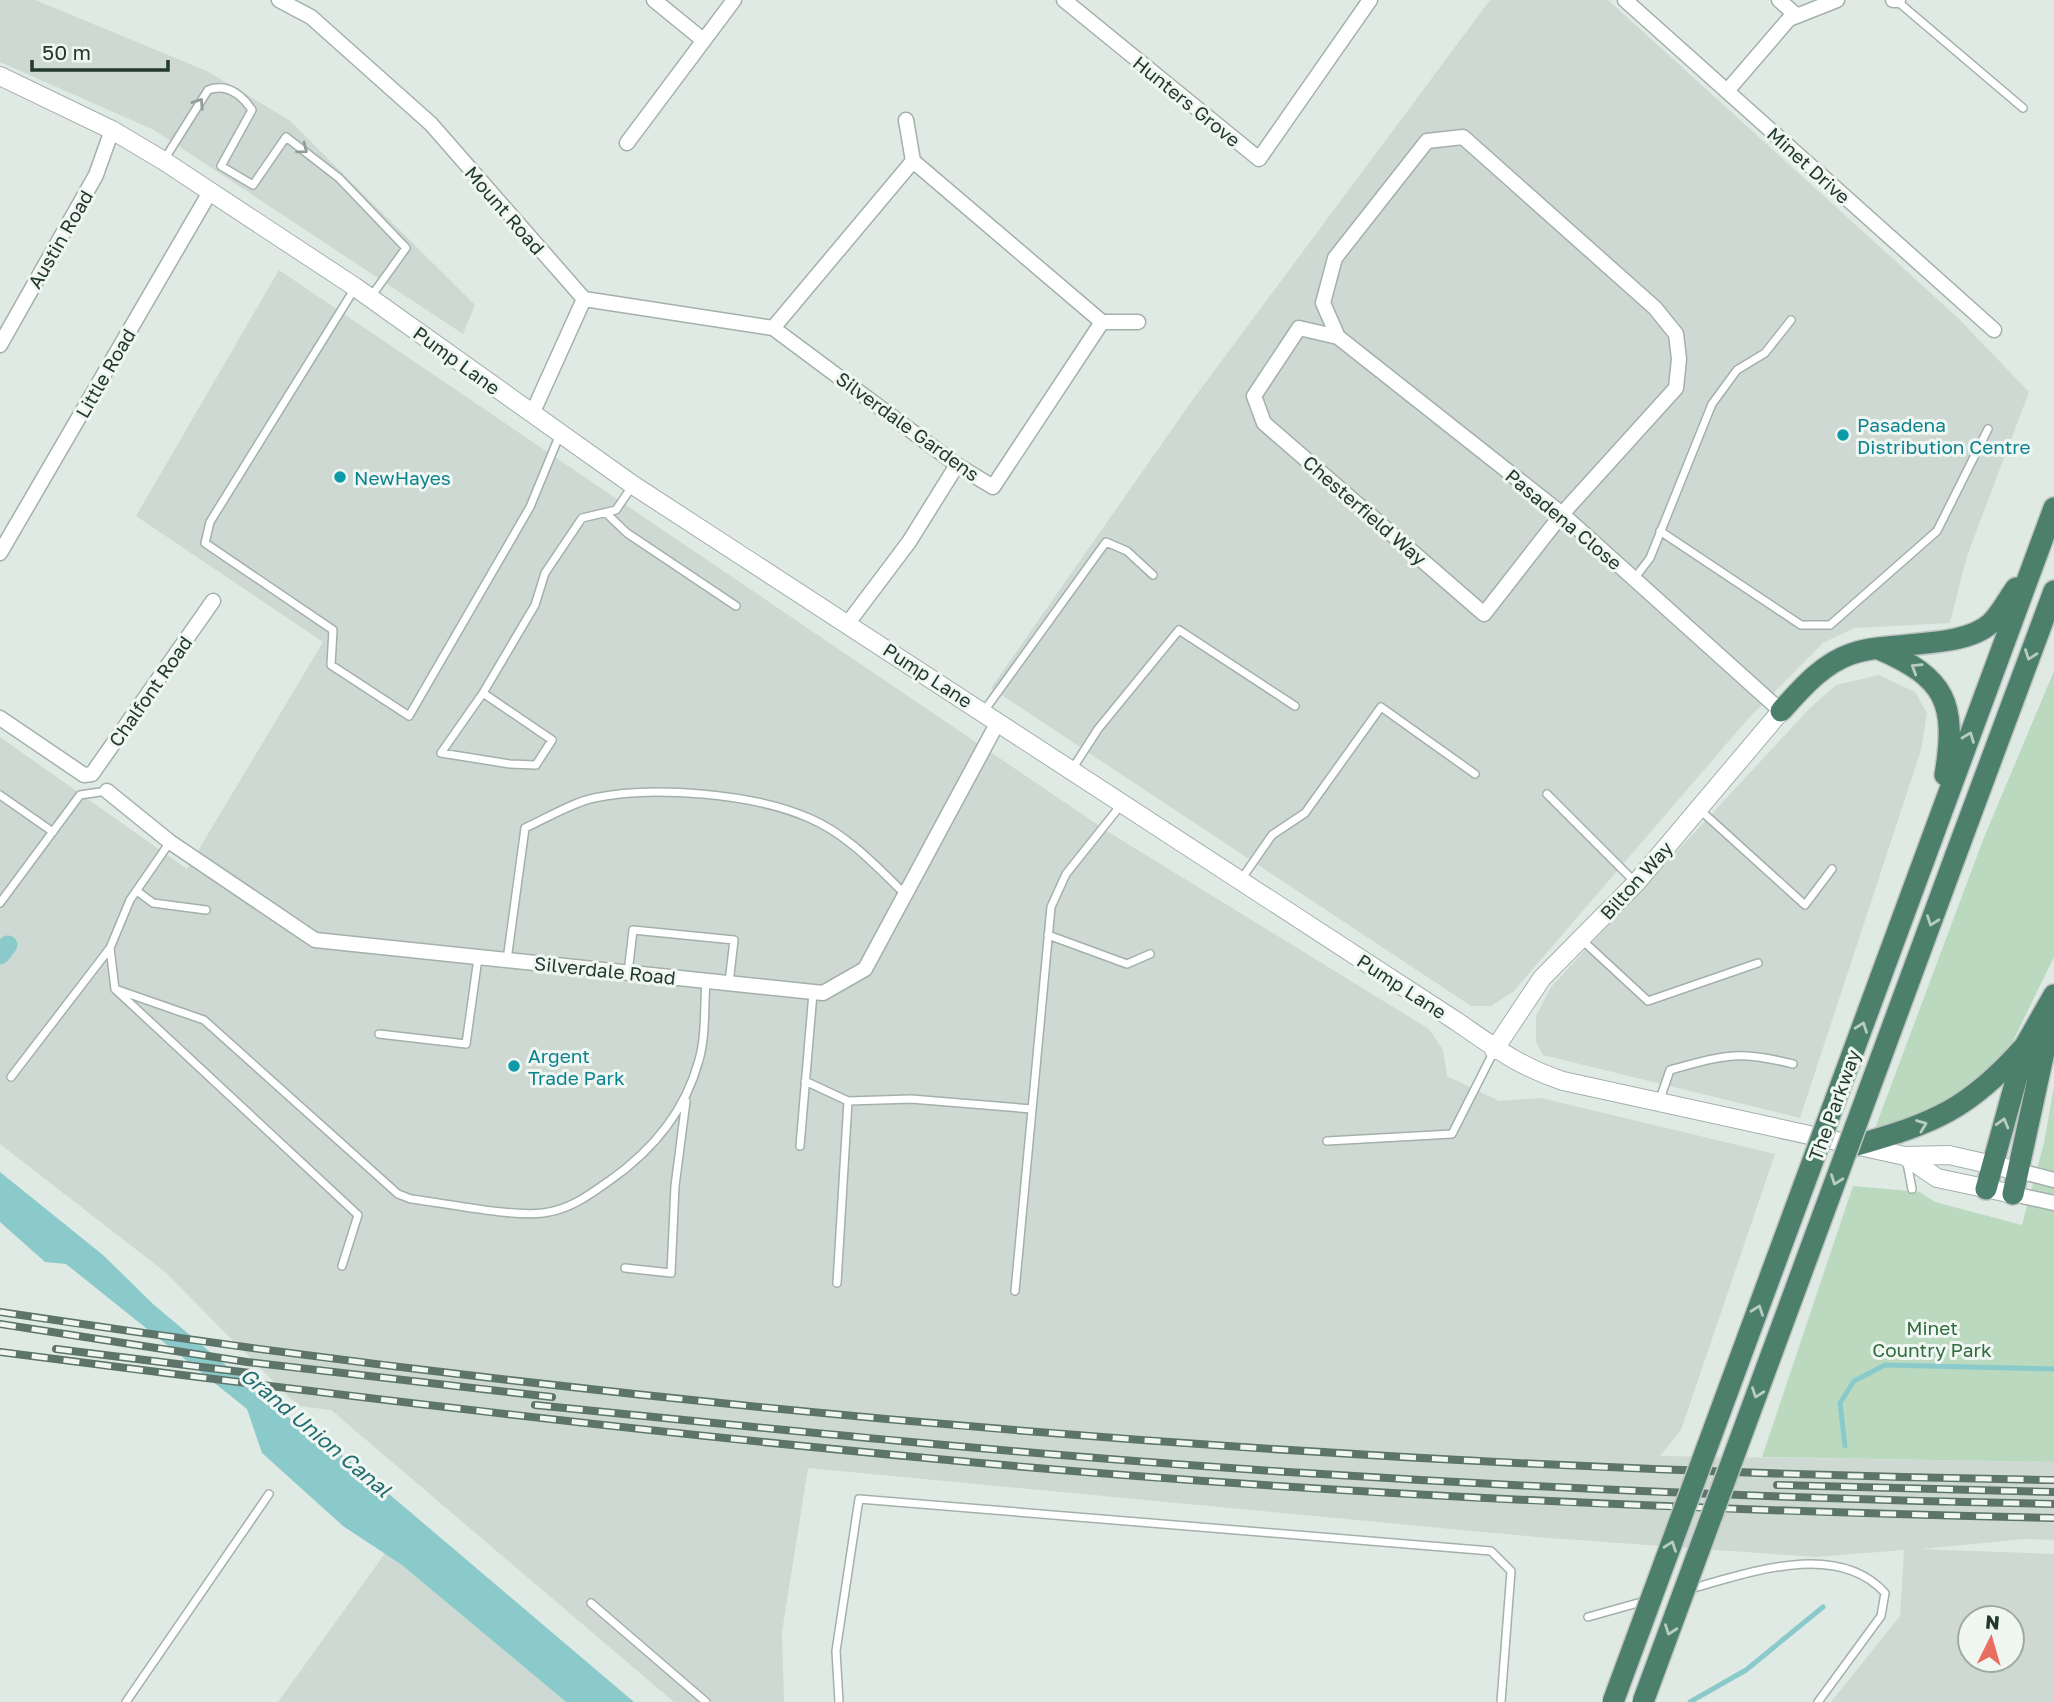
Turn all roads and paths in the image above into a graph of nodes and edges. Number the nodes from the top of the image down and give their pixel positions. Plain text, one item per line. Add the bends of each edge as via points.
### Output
1 (279, 0) edge
2 (654, 0) edge
3 (734, 0) edge
4 (1064, 0) edge
5 (1370, 0) edge
6 (1625, 0) edge
7 (1779, 0) edge
8 (1837, 0) edge
9 (1896, 1) edge
10 (1796, 15) junction
11 (703, 40) junction
12 (0, 76) edge
13 (1727, 91) junction
14 (2023, 108) dead end
15 (906, 120) dead end
16 (112, 130) junction
17 (627, 143) dead end
18 (164, 161) junction
19 (913, 161) junction
20 (210, 192) junction
21 (362, 292) junction
22 (584, 299) junction
23 (1791, 320) dead end
24 (1102, 322) junction
25 (1139, 322) dead end
26 (773, 328) junction
27 (1994, 330) dead end
28 (1338, 337) junction
29 (0, 345) edge
30 (532, 414) junction
31 (1988, 429) dead end
32 (560, 434) junction
33 (957, 465) junction
34 (633, 485) junction
35 (2054, 508) edge
36 (606, 513) junction
37 (1562, 514) junction
38 (1660, 531) junction
39 (0, 553) edge
40 (2034, 563) junction
41 (1153, 575) dead end
42 (1634, 579) junction
43 (2054, 592) edge
44 (213, 601) dead end
45 (736, 606) dead end
46 (848, 623) junction
47 (1880, 649) junction
48 (483, 693) junction
49 (1295, 706) dead end
50 (1781, 711) junction
51 (991, 717) junction
52 (0, 718) edge
53 (1071, 771) junction
54 (1475, 774) dead end
55 (107, 791) joint
56 (1547, 794) dead end
57 (0, 795) edge
58 (1121, 805) junction
59 (1699, 808) junction
60 (1937, 821) junction
61 (52, 832) junction
62 (170, 842) junction
63 (1832, 869) dead end
64 (1240, 882) junction
65 (1636, 883) junction
66 (137, 891) junction
67 (906, 894) junction
68 (0, 903) edge
69 (206, 910) dead end
70 (1048, 934) junction
71 (1581, 939) junction
72 (110, 948) junction
73 (1150, 954) dead end
74 (478, 957) junction
75 (507, 960) junction
76 (1758, 963) dead end
77 (628, 972) junction
78 (706, 981) junction
79 (729, 983) junction
80 (115, 989) junction
81 (813, 992) junction
82 (2054, 995) edge
83 (2054, 1006) edge
84 (379, 1034) dead end
85 (2026, 1044) junction
86 (1494, 1050) junction
87 (1793, 1064) dead end
88 (11, 1077) dead end
89 (805, 1081) junction
90 (686, 1097) junction
91 (848, 1101) junction
92 (1659, 1103) junction
93 (1032, 1109) junction
94 (1327, 1141) dead end
95 (1857, 1145) junction
96 (800, 1146) dead end
97 (1905, 1156) junction
98 (1992, 1164) junction
99 (2019, 1171) junction
100 (2054, 1180) edge
101 (1912, 1189) dead end
102 (1986, 1189) junction
103 (2013, 1194) junction
104 (2054, 1203) edge
105 (342, 1266) dead end
106 (625, 1268) dead end
107 (837, 1283) dead end
108 (1015, 1291) dead end
109 (269, 1494) dead end
110 (591, 1603) dead end
111 (1588, 1617) dead end
112 (126, 1702) edge
113 (706, 1702) edge
114 (839, 1702) edge
115 (1502, 1702) edge
116 (1613, 1702) edge
117 (1643, 1702) edge
118 (1818, 1702) edge

1 - 22 street, Mount Road via 311,17 431,124
2 - 11 street
3 - 11 street
4 - 5 street, Hunters Grove via 1258,159
6 - 13 street, Minet Drive
7 - 10 street
8 - 10 street
9 - 14 lane
10 - 13 street
11 - 17 street
12 - 16 street, Pump Lane
13 - 27 street, Minet Drive
15 - 19 street
16 - 18 street, Pump Lane
16 - 29 street, Austin Road via 96,174
18 - 20 street, Pump Lane
18 -> 21 lane via 208,90 219,86 234,91 252,110 221,166 253,185 286,136 339,178 405,248
19 - 24 street
19 - 26 street
20 - 21 street, Pump Lane
20 - 39 street, Little Road
21 - 30 street, Pump Lane
21 - 32 lane via 210,522 205,543 333,630 331,665 409,716 530,507
22 - 26 street
22 - 30 street
23 - 38 lane via 1765,353 1737,370 1712,404
24 - 25 street
24 - 33 street, Silverdale Gardens via 993,488
26 - 33 street, Silverdale Gardens
28 - 37 street, Pasadena Close
28 - 37 street, Chesterfield Way via 1299,328 1254,396 1264,423 1484,614
28 - 37 street via 1323,303 1335,258 1427,141 1463,137 1655,308 1676,334 1676,388
30 - 32 street, Pump Lane
31 - 38 lane via 1937,531 1830,625 1801,625
32 - 34 street, Pump Lane
33 - 46 street via 909,542
34 - 36 lane via 616,510
34 - 46 street, Pump Lane
35 - 40 highway, The Parkway
36 - 45 lane via 627,533
36 - 48 lane via 582,518 545,573 535,605
37 - 42 street, Pasadena Close
38 - 42 lane via 1650,558
40 - 47 highway via 1992,622 1979,632
60 -> 40 highway, The Parkway
41 - 51 lane via 1127,551 1106,542
42 - 50 street, Pasadena Close
43 -> 117 highway, The Parkway, bridge
44 - 52 street, Chalfont Road via 92,774 84,775
46 - 51 street, Pump Lane
47 - 50 highway via 1851,654 1827,667
60 -> 47 highway via 1948,756 1946,706 1926,674
48 - 48 lane via 552,740 536,765 441,753
49 - 53 lane via 1179,629 1106,719
50 - 59 street, Bilton Way
51 - 53 street, Pump Lane
51 - 67 street, Silverdale Road
53 - 58 street, Pump Lane
54 - 64 lane via 1381,707 1305,813 1272,835
55 - 61 lane via 80,795
55 - 62 street, Silverdale Road
56 - 65 lane
57 - 61 lane
58 - 64 street, Pump Lane
58 - 70 lane via 1066,874 1051,906
59 - 63 lane via 1805,905
59 - 65 street, Bilton Way
116 -> 60 highway, The Parkway, bridge
61 - 68 lane
62 - 66 lane
62 - 74 street, Silverdale Road via 315,940
64 - 86 street, Pump Lane
65 - 71 street, Bilton Way
66 - 69 lane via 153,903
66 - 72 lane
67 - 75 lane via 849,841 809,818 736,797 641,792 592,798 526,828
67 - 81 street, Silverdale Road via 865,969 823,993
70 - 73 lane via 1128,964
70 - 93 lane
71 - 76 lane via 1648,1001
71 - 86 street, Bilton Way via 1542,978
72 - 80 lane
72 - 88 lane
74 - 75 street, Silverdale Road
74 - 84 lane via 466,1044
75 - 77 street, Silverdale Road
77 - 78 street, Silverdale Road
77 - 79 lane via 633,930 709,937 734,940
78 - 79 street, Silverdale Road
78 - 90 lane via 700,1058
79 - 81 street, Silverdale Road
80 - 90 lane via 204,1020 391,1189 411,1199 532,1214 561,1210 626,1168 663,1133
80 - 105 lane via 358,1215
81 - 89 lane
82 - 85 highway
83 - 99 highway
95 -> 85 highway via 1952,1112
98 -> 85 highway
86 - 92 street, Pump Lane via 1563,1081
86 - 94 lane via 1452,1134
87 - 92 lane via 1754,1054 1732,1054 1670,1070
89 - 91 lane
89 - 96 lane
90 - 106 lane via 671,1273
91 - 93 lane via 911,1099
91 - 107 lane
92 - 95 street, Pump Lane
93 - 108 lane
95 - 97 street, Pump Lane
97 - 98 street, Pump Lane via 1949,1155
97 - 101 lane
97 - 102 street, Pump Lane via 1928,1175
98 - 99 street, Pump Lane
98 - 102 highway
99 - 100 street
99 - 103 highway
102 - 103 street, Pump Lane
103 - 104 street
109 - 112 lane
110 - 113 lane
111 - 118 lane via 1791,1564 1847,1570 1873,1580 1885,1593 1881,1616
114 - 115 lane via 836,1651 859,1499 1490,1552 1511,1571

